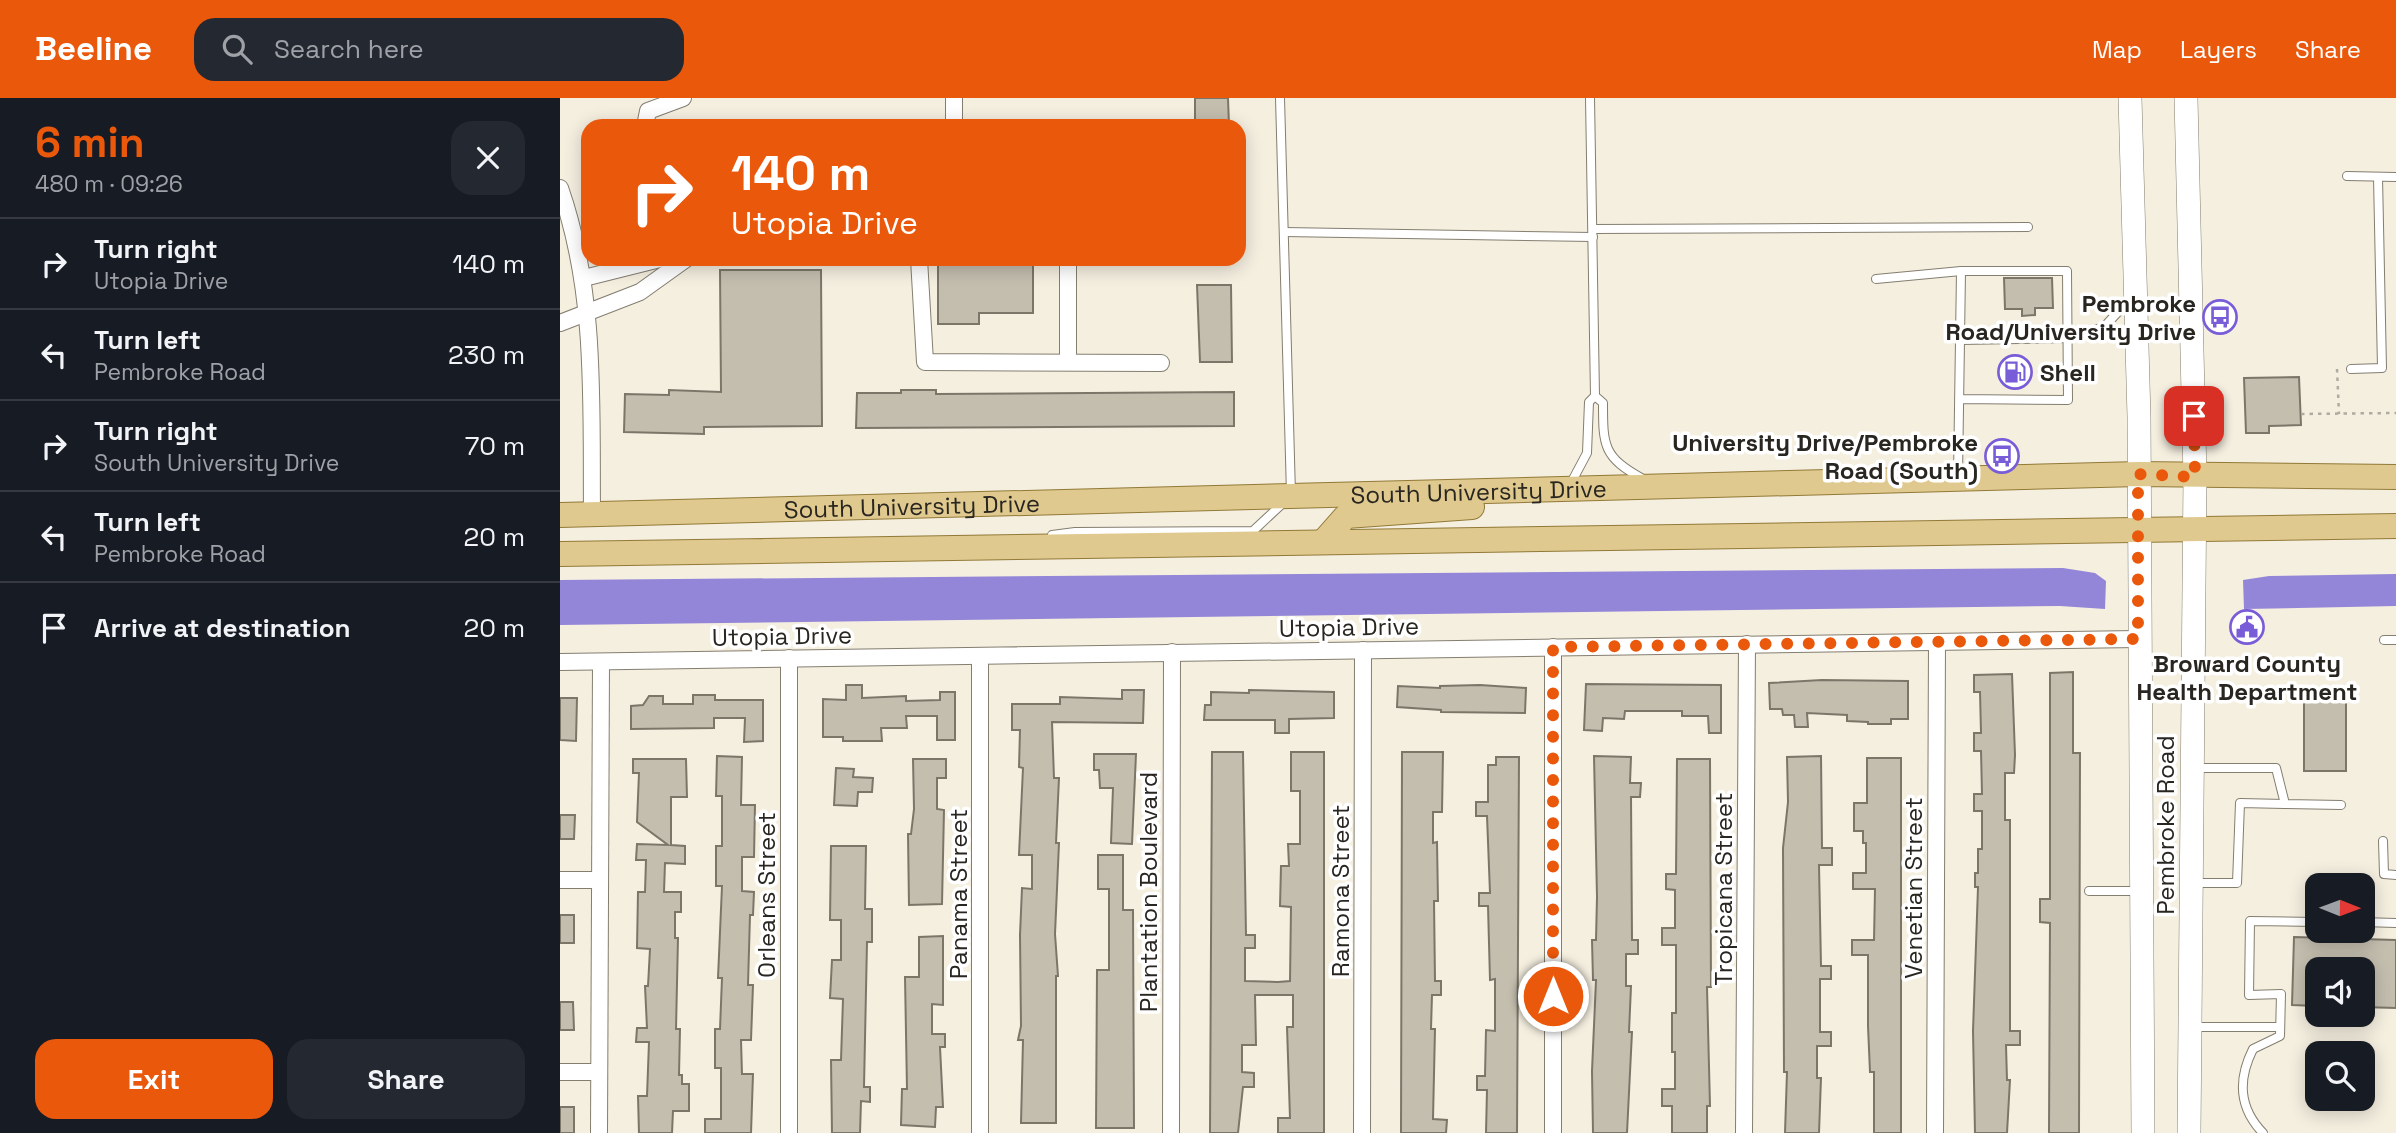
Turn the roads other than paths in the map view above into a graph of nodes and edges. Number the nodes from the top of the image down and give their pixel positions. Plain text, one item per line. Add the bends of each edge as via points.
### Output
1 (683, 98) edge
2 (954, 98) edge
3 (1280, 98) edge
4 (1590, 98) edge
5 (2130, 98) edge
6 (2186, 98) edge
7 (646, 119) edge
8 (954, 119) edge
9 (2347, 176) dead end
10 (2378, 177) junction
11 (2396, 177) edge
12 (560, 188) edge
13 (2028, 227) dead end
14 (1283, 232) junction
15 (1593, 233) junction
16 (581, 263) edge
17 (582, 266) edge
18 (632, 266) edge
19 (676, 266) edge
20 (919, 266) edge
21 (1068, 266) edge
22 (1961, 271) junction
23 (584, 278) junction
24 (1876, 279) dead end
25 (2135, 293) junction
26 (589, 313) junction
27 (560, 323) edge
28 (2069, 338) junction
29 (1960, 340) junction
30 (1068, 361) junction
31 (1161, 363) dead end
32 (2351, 369) dead end
33 (1595, 396) junction
34 (1959, 399) junction
35 (2138, 474) junction
36 (2195, 477) junction
37 (2396, 477) edge
38 (1958, 479) junction
39 (1655, 487) junction
40 (1599, 488) junction
41 (1566, 489) junction
42 (1291, 496) junction
43 (560, 515) edge
44 (592, 515) junction
45 (2396, 526) edge
46 (2138, 528) junction
47 (2194, 531) junction
48 (1323, 542) junction
49 (978, 547) junction
50 (560, 554) edge
51 (2138, 639) junction
52 (2385, 640) dead end
53 (2396, 640) edge
54 (1937, 643) junction
55 (1746, 644) junction
56 (1553, 647) junction
57 (1363, 650) junction
58 (1172, 652) junction
59 (980, 656) junction
60 (789, 658) junction
61 (560, 662) edge
62 (601, 662) junction
63 (2192, 768) junction
64 (2284, 804) junction
65 (2341, 805) dead end
66 (2383, 841) dead end
67 (2396, 875) edge
68 (560, 880) edge
69 (599, 880) junction
70 (2191, 883) junction
71 (2089, 891) dead end
72 (2141, 891) junction
73 (2305, 922) edge
74 (2375, 922) edge
75 (2396, 923) edge
76 (2190, 1027) junction
77 (2280, 1027) junction
78 (560, 1072) edge
79 (598, 1072) junction
80 (599, 1133) edge
81 (789, 1133) edge
82 (980, 1133) edge
83 (1171, 1133) edge
84 (1362, 1133) edge
85 (1553, 1133) edge
86 (1744, 1133) edge
87 (1935, 1133) edge
88 (2143, 1133) edge
89 (2189, 1133) edge
90 (2263, 1133) edge

1 - 7 street via 648,111
2 - 8 street
3 - 14 lane
4 - 15 lane
5 - 25 main road, Pembroke Road
6 - 36 main road, Pembroke Road
9 - 10 lane
10 - 11 lane
10 - 32 lane via 2382,368
12 - 16 street
13 - 15 lane
14 - 15 lane
14 - 42 lane
15 - 33 lane
17 - 23 street
18 - 23 street
19 - 26 street via 640,292
20 - 30 street via 925,362
21 - 30 street
22 - 24 lane
22 - 28 lane via 2067,271
22 - 29 lane
23 - 26 street
25 - 28 lane via 2104,327
25 - 35 main road, Pembroke Road
26 - 27 street
26 - 44 street
28 - 29 lane
28 - 34 lane via 2068,400
29 - 34 lane
30 - 31 street
33 - 39 lane via 1603,403 1603,441 1612,458
33 - 41 lane via 1588,402 1584,464
34 - 38 lane
35 - 36 main road, South University Drive
35 - 38 main road, South University Drive
35 - 46 main road, Pembroke Road
36 - 37 main road, South University Drive
36 - 47 main road, Pembroke Road
38 - 39 main road, South University Drive
39 - 40 main road, South University Drive
40 - 41 main road, South University Drive
40 - 48 main road via 1574,500 1344,517
41 - 42 main road, South University Drive
42 - 44 main road, South University Drive
42 - 49 lane via 1253,531 1075,532
43 - 44 main road, South University Drive
45 - 47 main road, South University Drive
46 - 47 main road, South University Drive
46 - 48 main road, South University Drive
46 - 51 main road, Pembroke Road
47 - 63 main road, Pembroke Road
48 - 49 main road, South University Drive
49 - 50 main road, South University Drive
51 - 54 street, Utopia Drive
51 - 72 main road, Pembroke Road
52 - 53 lane
54 - 55 street, Utopia Drive
54 - 87 street, Venetian Street
55 - 56 street, Utopia Drive
55 - 86 street, Tropicana Street
56 - 57 street, Utopia Drive
56 - 85 street
57 - 58 street, Utopia Drive
57 - 84 street, Ramona Street
58 - 59 street, Utopia Drive
58 - 83 street, Plantation Boulevard
59 - 60 street, Utopia Drive
59 - 82 street, Panama Street
60 - 62 street, Utopia Drive
60 - 81 street, Orleans Street
61 - 62 street, Utopia Drive
62 - 69 street
63 - 64 lane via 2276,768
63 - 70 main road, Pembroke Road
64 - 65 lane
64 - 70 lane via 2240,803 2237,883
66 - 67 lane via 2384,874
68 - 69 street
69 - 79 street
70 - 76 main road, Pembroke Road
71 - 72 lane
72 - 88 main road, Pembroke Road
73 - 77 lane via 2250,921 2249,995 2281,994
74 - 75 lane
76 - 77 lane
76 - 89 main road, Pembroke Road
77 - 90 lane via 2280,1036 2253,1049 2240,1082 2243,1102
78 - 79 street
79 - 80 street

